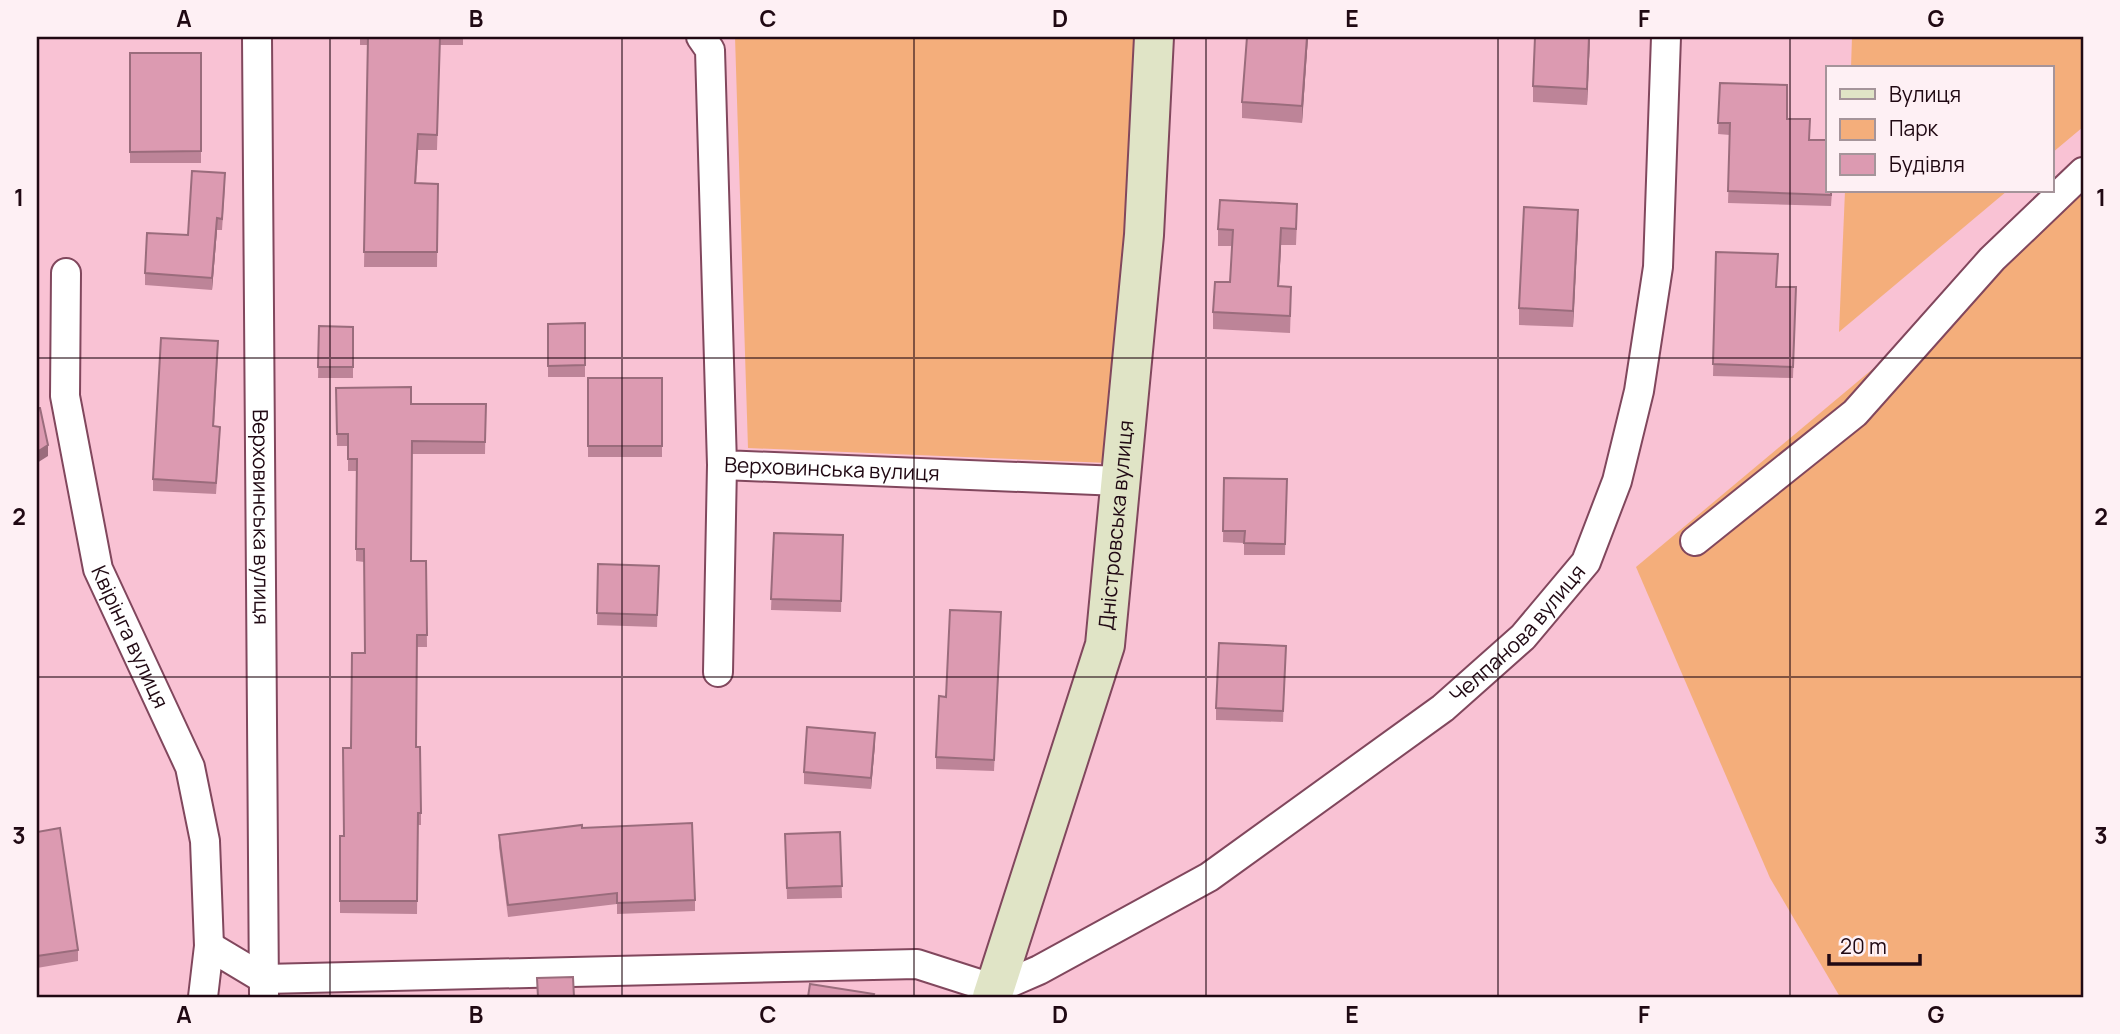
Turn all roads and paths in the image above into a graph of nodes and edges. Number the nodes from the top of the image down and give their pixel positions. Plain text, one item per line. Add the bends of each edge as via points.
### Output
1 (257, 37) edge
2 (701, 37) edge
3 (1154, 37) edge
4 (1666, 37) edge
5 (2083, 172) edge
6 (66, 273) dead end
7 (722, 464) junction
8 (1120, 481) junction
9 (1695, 541) dead end
10 (718, 672) dead end
11 (209, 946) junction
12 (264, 988) edge
13 (993, 993) edge
14 (203, 997) edge

1 - 12 street, Верховинська вулиця
2 - 7 street, Верховинська вулиця via 710,50
3 - 8 street, Дністровська вулиця via 1144,235
4 - 13 street, Челпанова вулиця via 1658,267 1643,366 1617,481 1586,562 1523,637 1443,709 1209,877
5 - 9 street via 1992,259 1855,413
6 - 11 street, Квірінга вулиця via 65,396 98,569 190,767 205,841
7 - 8 street, Верховинська вулиця
7 - 10 street
8 - 13 street, Дністровська вулиця via 1105,645
11 - 12 street
11 - 14 street, Квірінга вулиця
12 - 13 street via 917,964

